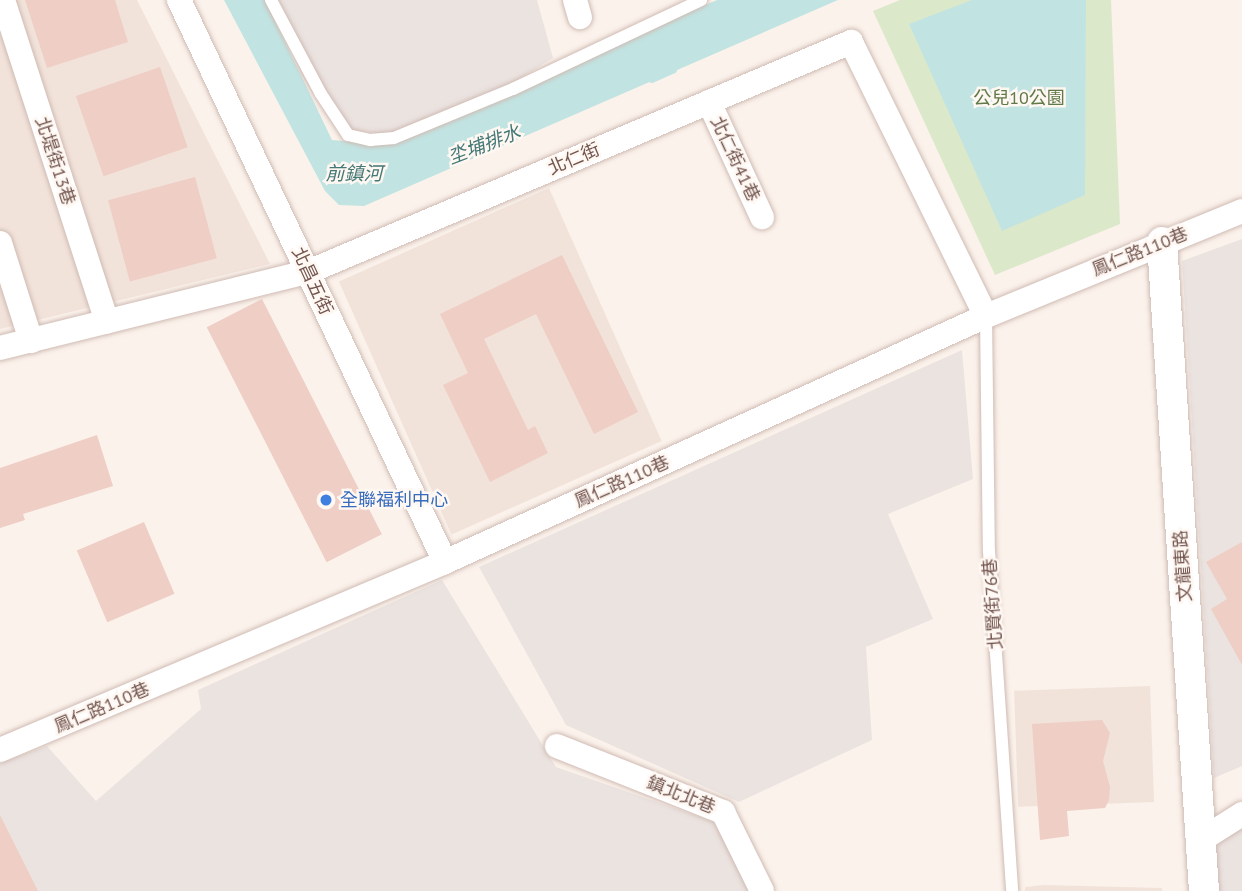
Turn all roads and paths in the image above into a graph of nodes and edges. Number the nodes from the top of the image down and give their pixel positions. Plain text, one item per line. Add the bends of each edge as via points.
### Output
1 (3, 0) edge
2 (179, 0) edge
3 (271, 0) edge
4 (701, 0) edge
5 (709, 102) junction
6 (1242, 211) edge
7 (762, 216) dead end
8 (1162, 242) junction
9 (0, 243) edge
10 (307, 272) junction
11 (986, 316) junction
12 (107, 322) junction
13 (31, 341) junction
14 (0, 348) edge
15 (444, 562) junction
16 (557, 746) dead end
17 (0, 750) edge
18 (1242, 814) edge
19 (1201, 840) junction
20 (762, 891) edge
21 (1013, 891) edge
22 (1205, 891) edge

1 - 12 street, 北堤街13巷
2 - 10 street, 北昌五街
3 - 4 lane via 348,135 370,140 394,138 513,89
5 - 7 street, 北仁街41巷
5 - 10 street, 北仁街
5 - 11 street, 北仁街 via 851,42
6 - 8 street, 鳳仁路110巷
8 - 11 street, 鳳仁路110巷
8 - 19 street, 文龍東路
9 - 13 street
10 - 12 street, 北仁街
10 - 15 street, 北昌五街
11 - 15 street, 鳳仁路110巷
11 - 21 lane, 北賢街76巷 via 989,551
12 - 13 street, 北仁街
13 - 14 street, 北仁街
15 - 17 street, 鳳仁路110巷
16 - 20 street, 鎮北北巷 via 723,811
18 - 19 street
19 - 22 street, 文龍東路

